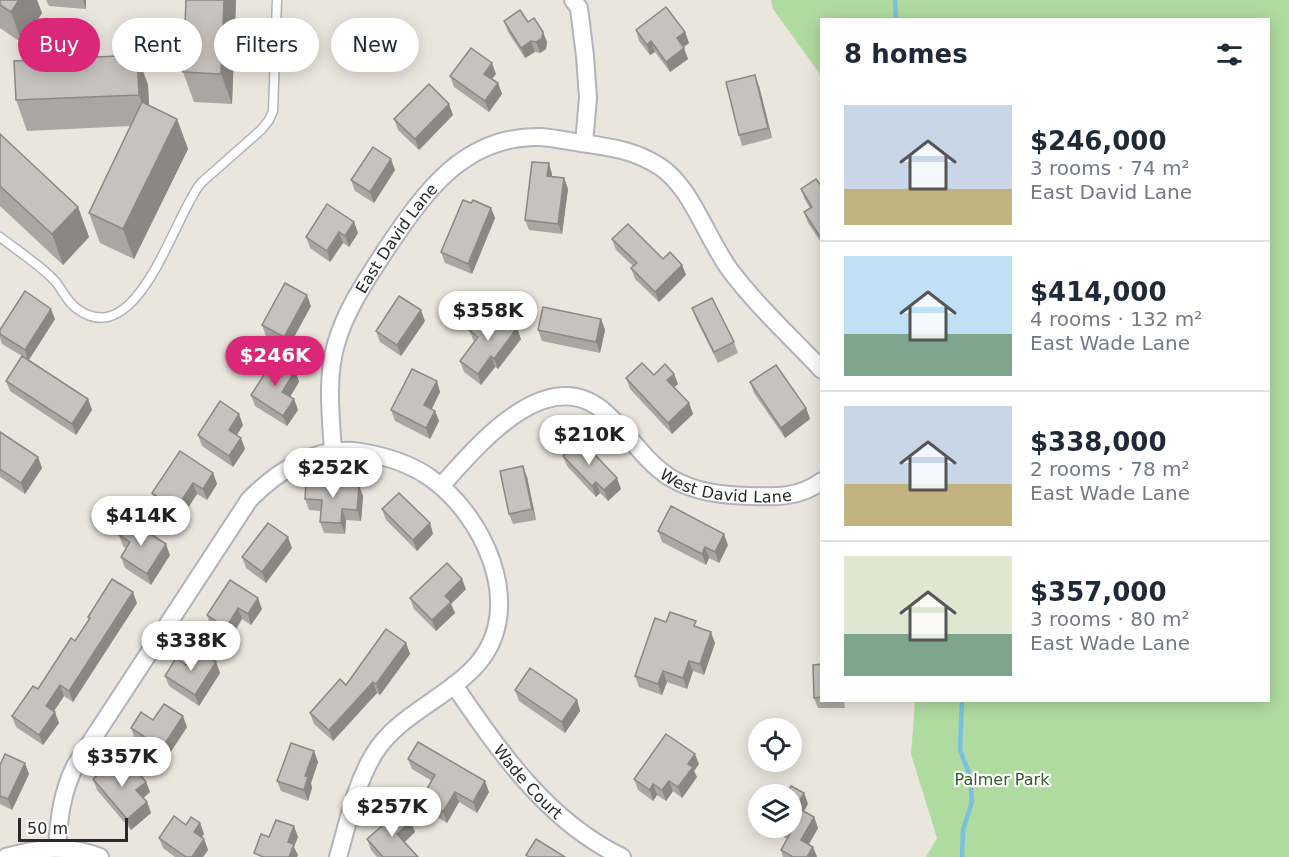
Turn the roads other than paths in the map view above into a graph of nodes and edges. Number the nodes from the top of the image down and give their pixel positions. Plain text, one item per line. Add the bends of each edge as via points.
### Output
1 (277, 0) edge
2 (573, 0) edge
3 (584, 143) junction
4 (0, 237) edge
5 (820, 368) edge
6 (333, 453) junction
7 (820, 482) edge
8 (441, 486) junction
9 (454, 685) junction
10 (57, 847) junction
11 (6, 857) edge
12 (100, 857) edge
13 (338, 857) edge
14 (622, 857) edge

1 - 4 lane via 273,111 269,120 193,192 163,254 129,307 108,317 85,314 74,307 51,277
2 - 3 street via 579,8 585,56 588,98
3 - 5 street via 631,151 662,168 683,191 739,283
3 - 6 street, East David Lane via 541,137 504,141 457,164 427,192 361,288 336,344 331,382
6 - 8 street via 355,451 394,460
6 - 10 street via 285,469 261,487 240,512 75,766 60,807
7 - 8 street, West David Lane via 809,490 780,498 717,495 698,490 658,469 593,404 558,397 537,401 506,422 472,451
8 - 9 street via 484,542 498,595 498,623 488,650
9 - 13 street via 398,727 374,754 355,799
9 - 14 street, Wade Court via 501,753 544,801 583,834
10 - 11 street
10 - 12 street

